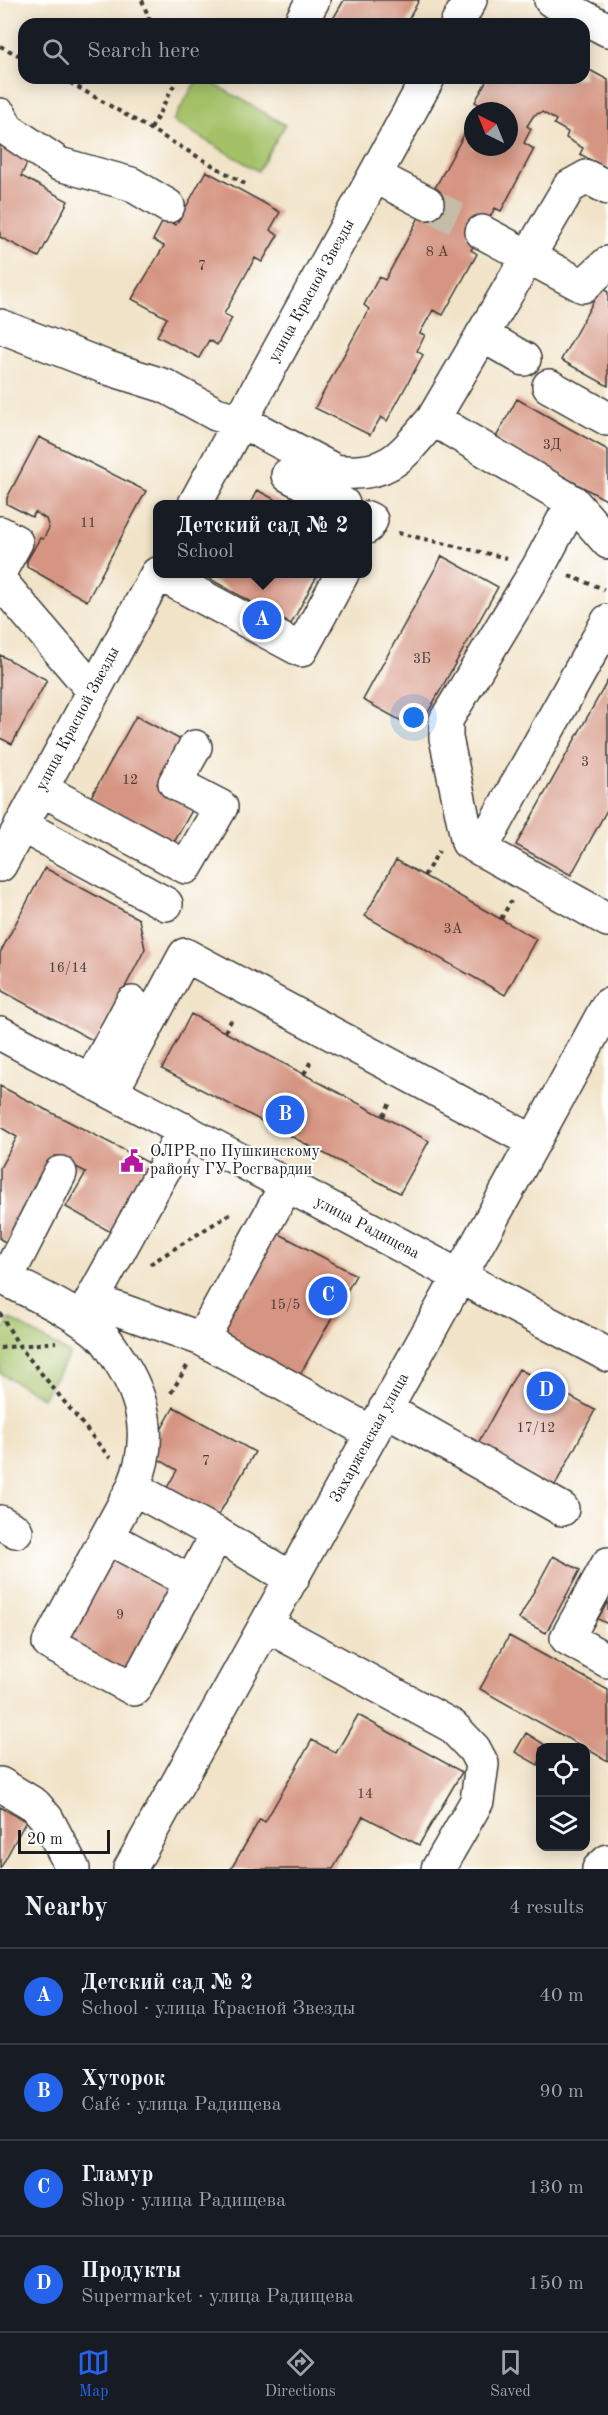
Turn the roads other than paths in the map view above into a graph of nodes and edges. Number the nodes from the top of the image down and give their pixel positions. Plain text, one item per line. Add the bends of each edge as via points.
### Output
1 (313, 0) edge
2 (470, 0) edge
3 (551, 0) edge
4 (303, 18) edge
5 (460, 18) edge
6 (585, 18) edge
7 (590, 21) edge
8 (608, 30) edge
9 (425, 84) edge
10 (0, 115) edge
11 (375, 176) junction
12 (608, 188) edge
13 (427, 203) tunnel mouth
14 (168, 206) dead end
15 (482, 232) tunnel mouth
16 (528, 257) junction
17 (608, 263) edge
18 (0, 326) edge
19 (482, 335) junction
20 (524, 358) dead end
21 (549, 386) dead end
22 (433, 419) junction
23 (608, 419) edge
24 (241, 421) junction
25 (288, 475) dead end
26 (197, 500) edge
27 (335, 500) edge
28 (573, 502) junction
29 (0, 533) edge
30 (608, 542) edge
31 (0, 571) edge
32 (156, 578) edge
33 (168, 578) edge
34 (339, 578) edge
35 (0, 581) edge
36 (608, 621) edge
37 (93, 690) junction
38 (195, 747) dead end
39 (41, 789) junction
40 (21, 825) junction
41 (464, 839) junction
42 (0, 865) edge
43 (166, 904) dead end
44 (608, 920) edge
45 (132, 1003) dead end
46 (608, 1005) edge
47 (0, 1033) edge
48 (101, 1085) junction
49 (183, 1130) junction
50 (534, 1142) junction
51 (60, 1173) dead end
52 (287, 1184) junction
53 (3, 1277) edge
54 (459, 1277) junction
55 (92, 1319) junction
56 (202, 1339) junction
57 (608, 1354) edge
58 (379, 1421) junction
59 (133, 1488) junction
60 (562, 1509) dead end
61 (217, 1534) junction
62 (107, 1537) junction
63 (608, 1564) edge
64 (292, 1579) junction
65 (191, 1582) junction
66 (266, 1625) junction
67 (608, 1661) edge
68 (0, 1784) edge
69 (608, 1861) edge
70 (73, 1869) edge
71 (130, 1869) edge
72 (438, 1869) edge
73 (599, 1869) edge

1 - 4 street
2 - 5 street
3 - 6 street
7 - 8 street
9 - 11 street, улица Красной Звезды
10 - 14 street via 7,129 59,164 131,184
11 - 13 street
11 - 24 street, улица Красной Звезды
12 - 16 street via 587,177 569,187
15 - 16 street
16 - 17 street via 583,286
16 - 19 street
18 - 24 street via 165,386 216,414
19 - 20 street
19 - 22 street
21 - 23 street
22 - 24 street via 405,453 387,465 352,473 335,471
22 - 28 street
24 - 26 street, улица Красной Звезды
25 - 27 street
28 - 30 street
28 - 41 street via 446,720
29 - 31 street via 16,542
32 - 37 street, улица Красной Звезды
33 - 34 street via 301,650
35 - 37 street
36 - 41 street
37 - 39 street, улица Красной Звезды
38 - 39 street via 175,783 220,807 186,867
39 - 40 street, улица Красной Звезды
40 - 42 street, улица Красной Звезды
40 - 43 street
41 - 44 street
45 - 48 street
46 - 50 street, Захаржевская улица
47 - 48 street, улица Радищева
48 - 49 street, улица Радищева
48 - 50 street via 185,955
49 - 52 street, улица Радищева
49 - 55 street
50 - 54 street, Захаржевская улица
51 - 53 street
52 - 54 street, улица Радищева
52 - 56 street
53 - 55 street
54 - 57 street, улица Радищева
54 - 58 street, Захаржевская улица
55 - 56 street
55 - 59 street via 126,1370 143,1411 143,1465
56 - 58 street
58 - 60 street
58 - 64 street, Захаржевская улица
59 - 61 street
59 - 62 street
61 - 64 street
61 - 65 street
62 - 65 street
62 - 65 street via 49,1643 134,1689
63 - 67 street via 567,1638
64 - 66 street, Захаржевская улица
66 - 71 street, Захаржевская улица
66 - 72 street via 452,1726 474,1749 482,1764 477,1801
68 - 70 street via 35,1805
69 - 73 street

